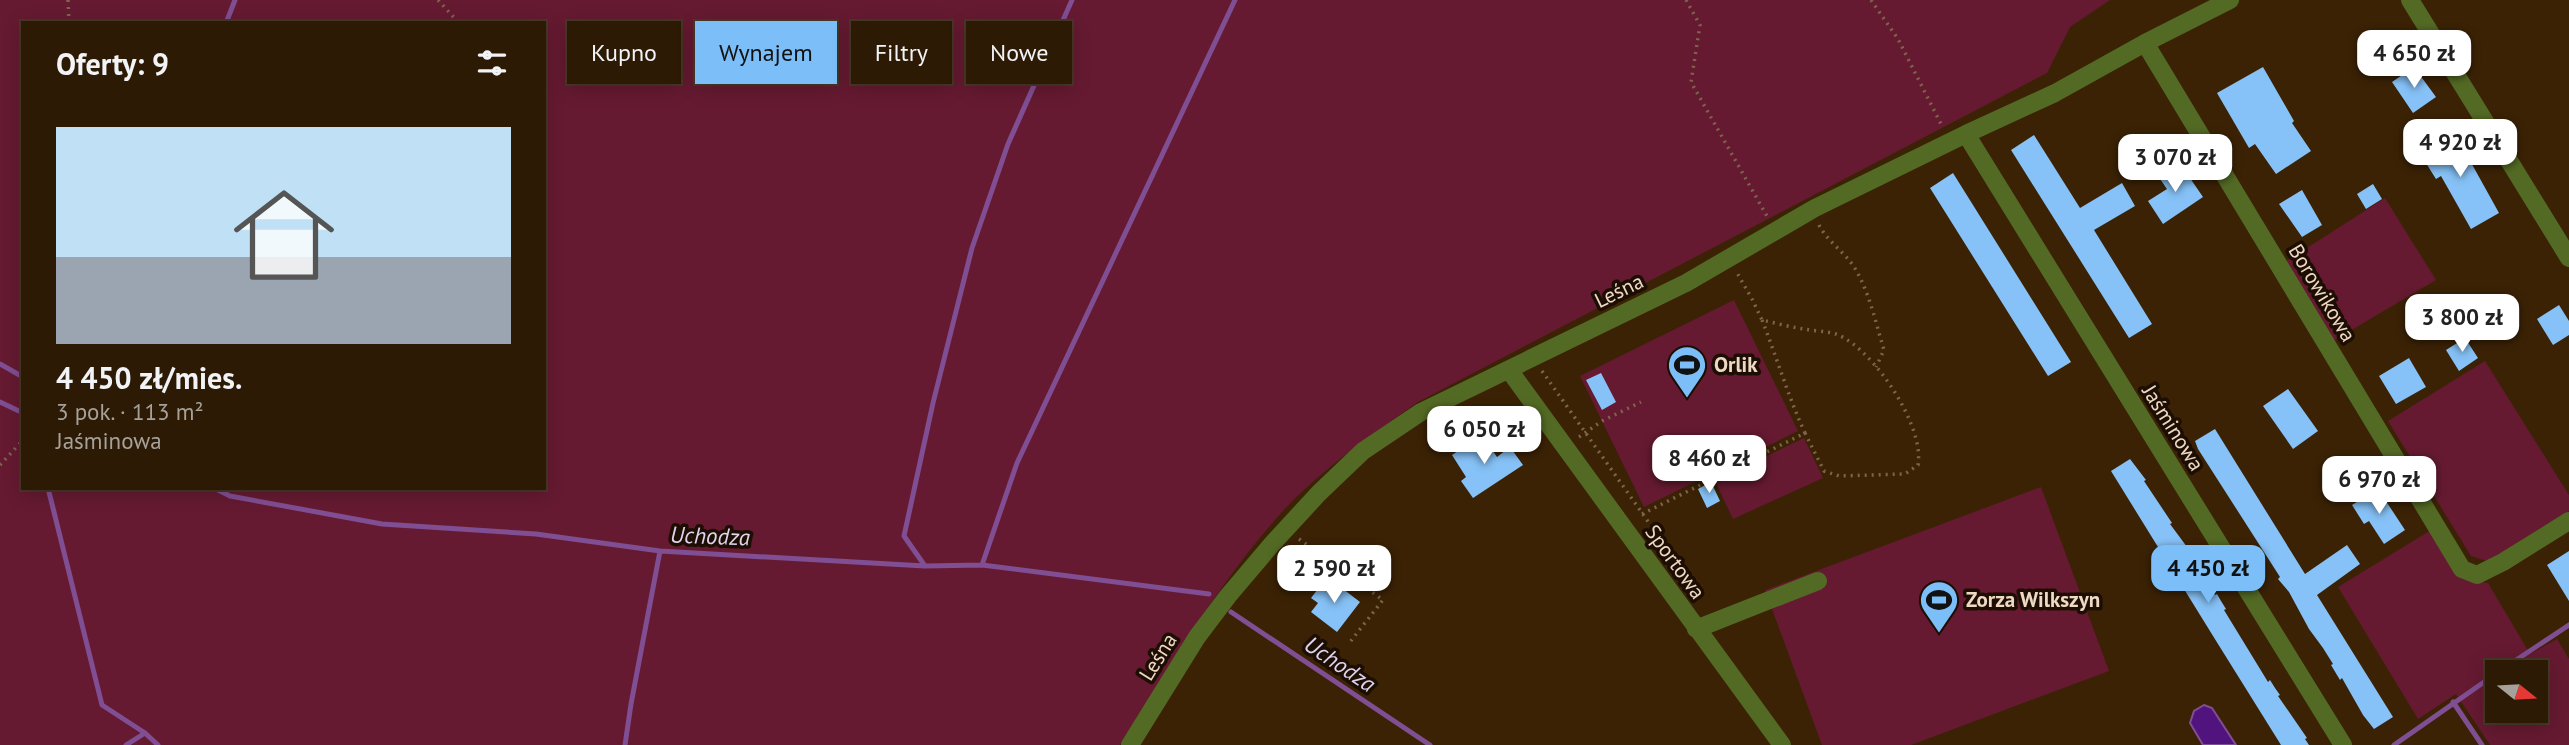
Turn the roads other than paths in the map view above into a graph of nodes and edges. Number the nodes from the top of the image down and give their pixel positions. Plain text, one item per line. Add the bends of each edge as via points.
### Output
1 (2230, 0) edge
2 (2410, 0) edge
3 (2144, 43) junction
4 (1958, 138) junction
5 (2569, 258) edge
6 (1509, 370) junction
7 (2569, 521) edge
8 (1818, 581) dead end
9 (1696, 629) junction
10 (1130, 745) edge
11 (1782, 745) edge
12 (2343, 745) edge

1 - 3 street, Leśna
2 - 5 street
3 - 4 street, Leśna via 2055,93
3 - 7 street, Borowikowa via 2462,569 2477,575
4 - 6 street, Leśna via 1810,211 1686,283
4 - 12 street, Jaśminowa
6 - 9 street, Sportowa
6 - 10 street, Leśna via 1421,412 1363,451 1228,596
8 - 9 street
9 - 11 street, Sportowa

